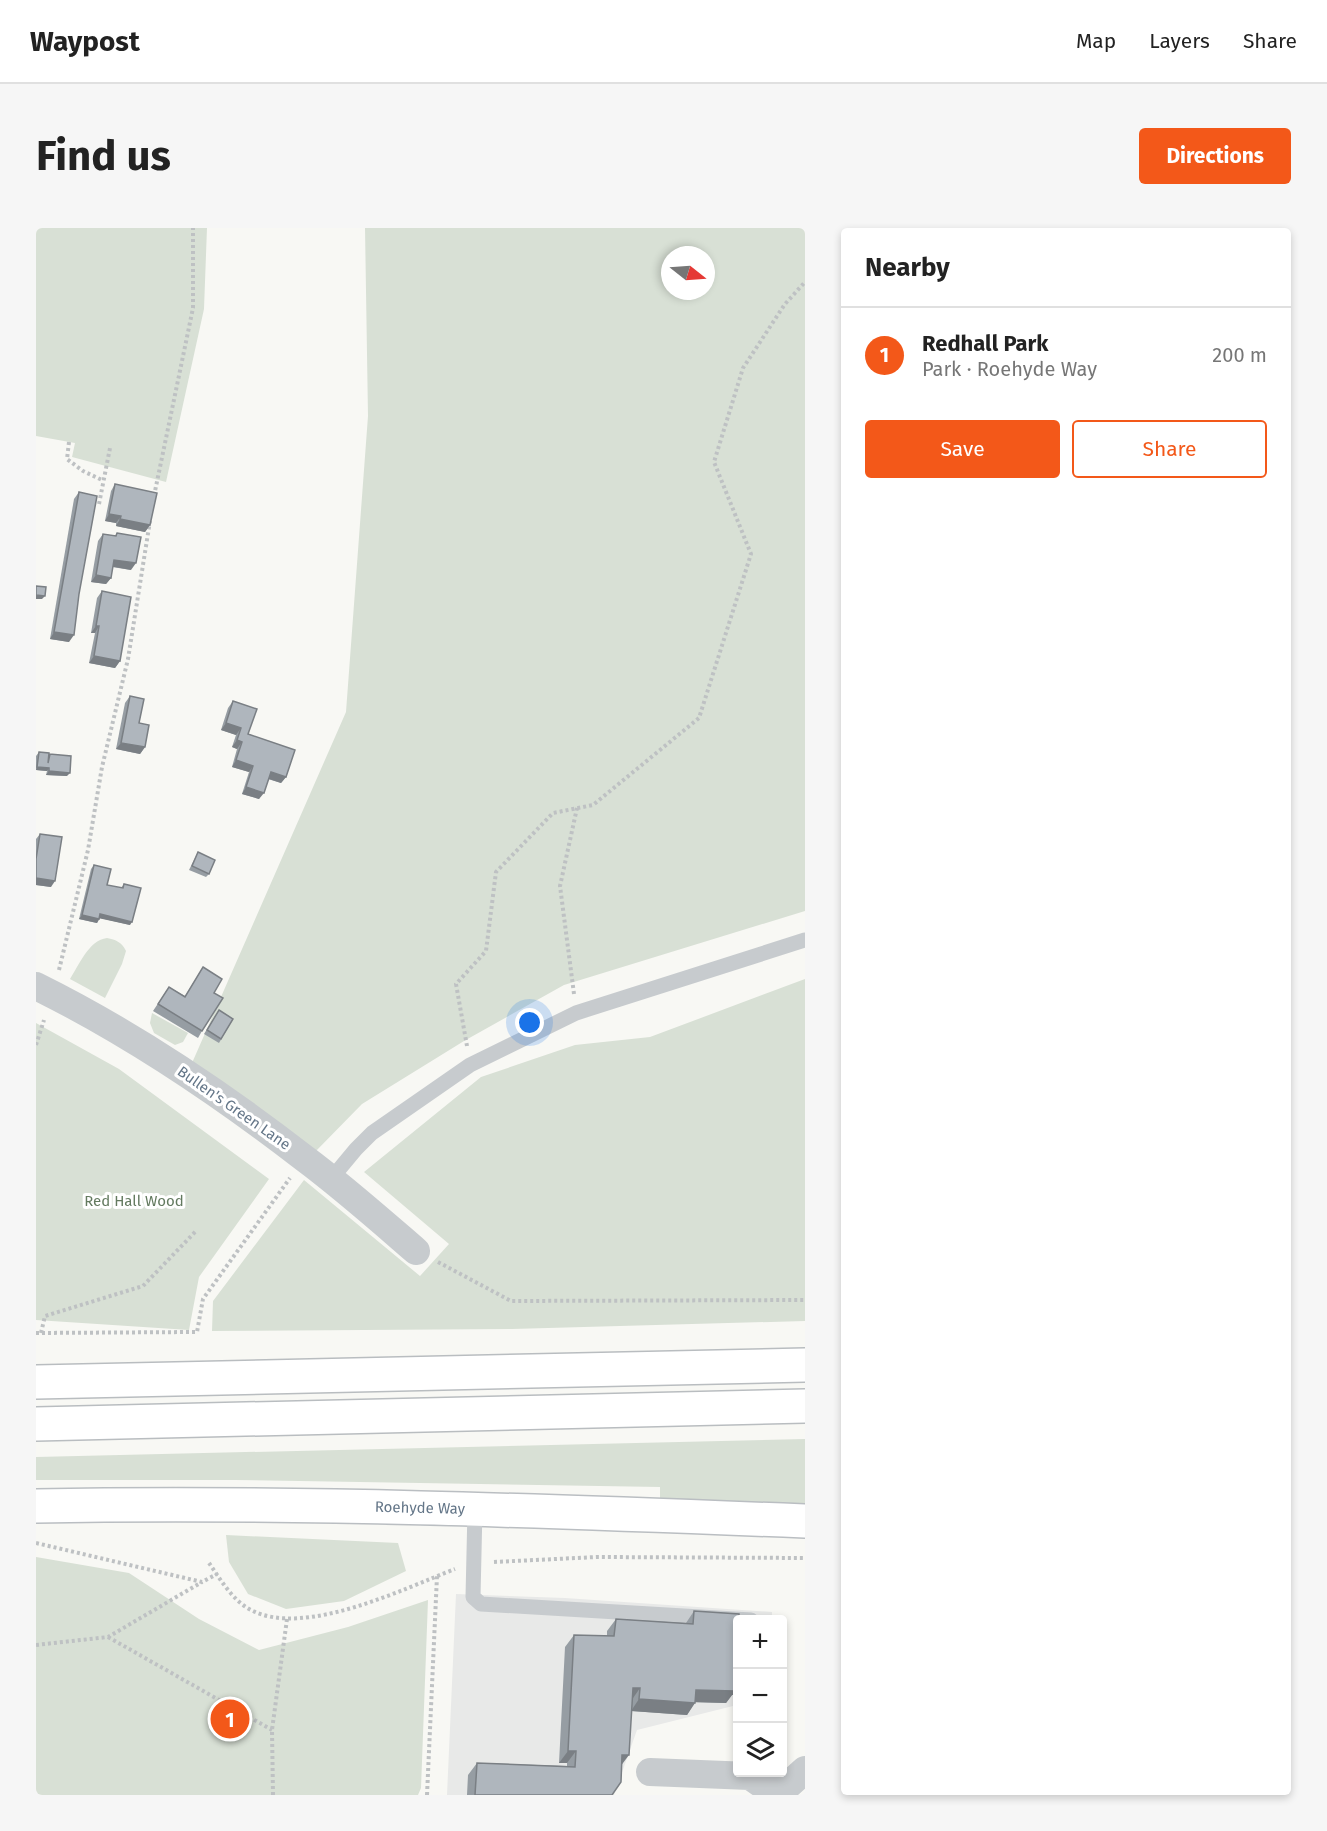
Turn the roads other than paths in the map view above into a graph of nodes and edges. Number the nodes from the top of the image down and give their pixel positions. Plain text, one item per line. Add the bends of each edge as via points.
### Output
1 (805, 940) edge
2 (44, 990) edge
3 (331, 1179) junction
4 (416, 1251) road end
5 (805, 1365) edge
6 (36, 1382) edge
7 (805, 1406) edge
8 (36, 1424) edge
9 (36, 1506) edge
10 (475, 1509) junction
11 (805, 1521) edge
12 (733, 1619) edge
13 (805, 1770) edge
14 (650, 1772) dead end
15 (777, 1795) edge

1 - 3 lane via 576,1012 470,1065 372,1133
2 - 3 street, Bullen's Green Lane via 192,1077
3 - 4 street, Bullen's Green Lane
5 - 6 main road
7 - 8 main road
9 - 10 main road, Roehyde Way
10 - 11 main road, Roehyde Way
10 - 12 lane via 473,1597 481,1604
13 - 15 street
14 - 15 street via 750,1776

